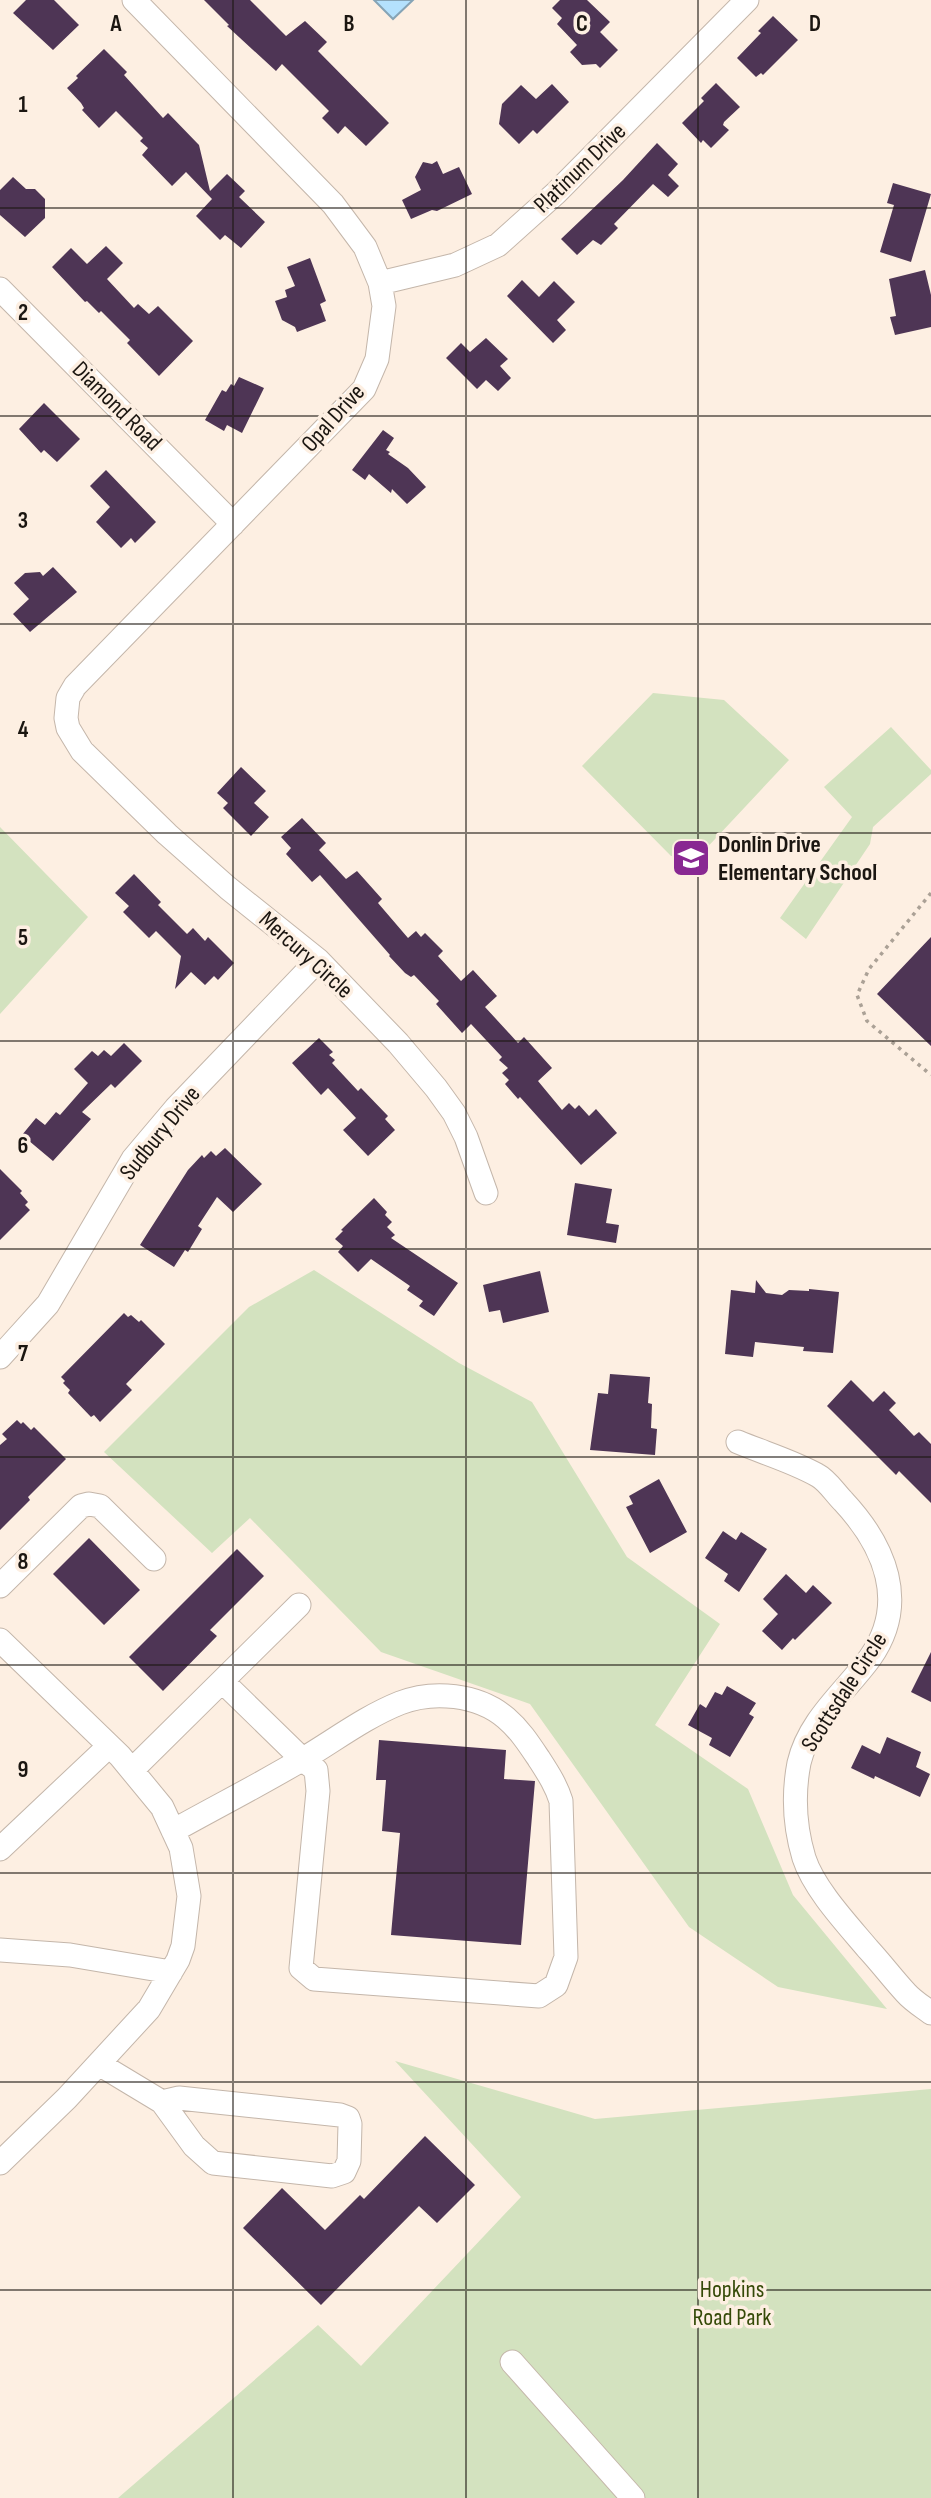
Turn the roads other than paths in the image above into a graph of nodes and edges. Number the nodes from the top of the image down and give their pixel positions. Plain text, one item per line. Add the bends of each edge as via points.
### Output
1 (134, 0) edge
2 (747, 0) edge
3 (380, 283) junction
4 (0, 289) edge
5 (233, 524) junction
6 (82, 751) joint
7 (318, 960) junction
8 (486, 1193) dead end
9 (0, 1357) edge
10 (738, 1442) dead end
11 (154, 1559) dead end
12 (0, 1586) edge
13 (299, 1605) dead end
14 (0, 1640) edge
15 (223, 1682) junction
16 (109, 1746) junction
17 (302, 1759) junction
18 (132, 1770) junction
19 (173, 1831) junction
20 (0, 1849) edge
21 (0, 1950) edge
22 (171, 1972) junction
23 (931, 2013) edge
24 (99, 2064) junction
25 (162, 2102) junction
26 (0, 2163) edge
27 (512, 2362) dead end
28 (633, 2498) edge

1 - 3 street, Opal Drive via 333,204 365,247
2 - 3 street, Platinum Drive via 556,193 498,245 455,265
3 - 5 street, Opal Drive via 384,306 377,359 364,389
4 - 5 street, Diamond Road
5 - 6 street, Opal Drive via 75,686 66,718
6 - 7 street, Mercury Circle via 218,879
7 - 8 street, Mercury Circle via 436,1088 466,1137
7 - 9 street, Sudbury Drive via 133,1159 48,1304
10 - 23 street, Scottsdale Circle via 820,1476 861,1520 886,1569 889,1618 881,1640 827,1708 806,1743 799,1764 795,1813 805,1860 829,1903 907,1995
11 - 12 street via 100,1506 89,1504 81,1506
13 - 15 street
14 - 16 street
15 - 17 street
15 - 18 street
16 - 18 street
16 - 20 street
17 - 17 street via 366,1719 401,1702 427,1696 457,1697 504,1716 525,1737 561,1801 566,1957 556,1985 539,1996 314,1979 301,1968 318,1791 316,1770
17 - 19 street
18 - 19 street via 162,1807
19 - 22 street via 181,1848 189,1896 183,1945
21 - 22 street via 70,1955
22 - 24 street via 149,2009
24 - 25 street
24 - 26 street
25 - 25 street via 179,2098 340,2115 350,2124 349,2161 344,2172 332,2176 214,2163 194,2146
27 - 28 street

